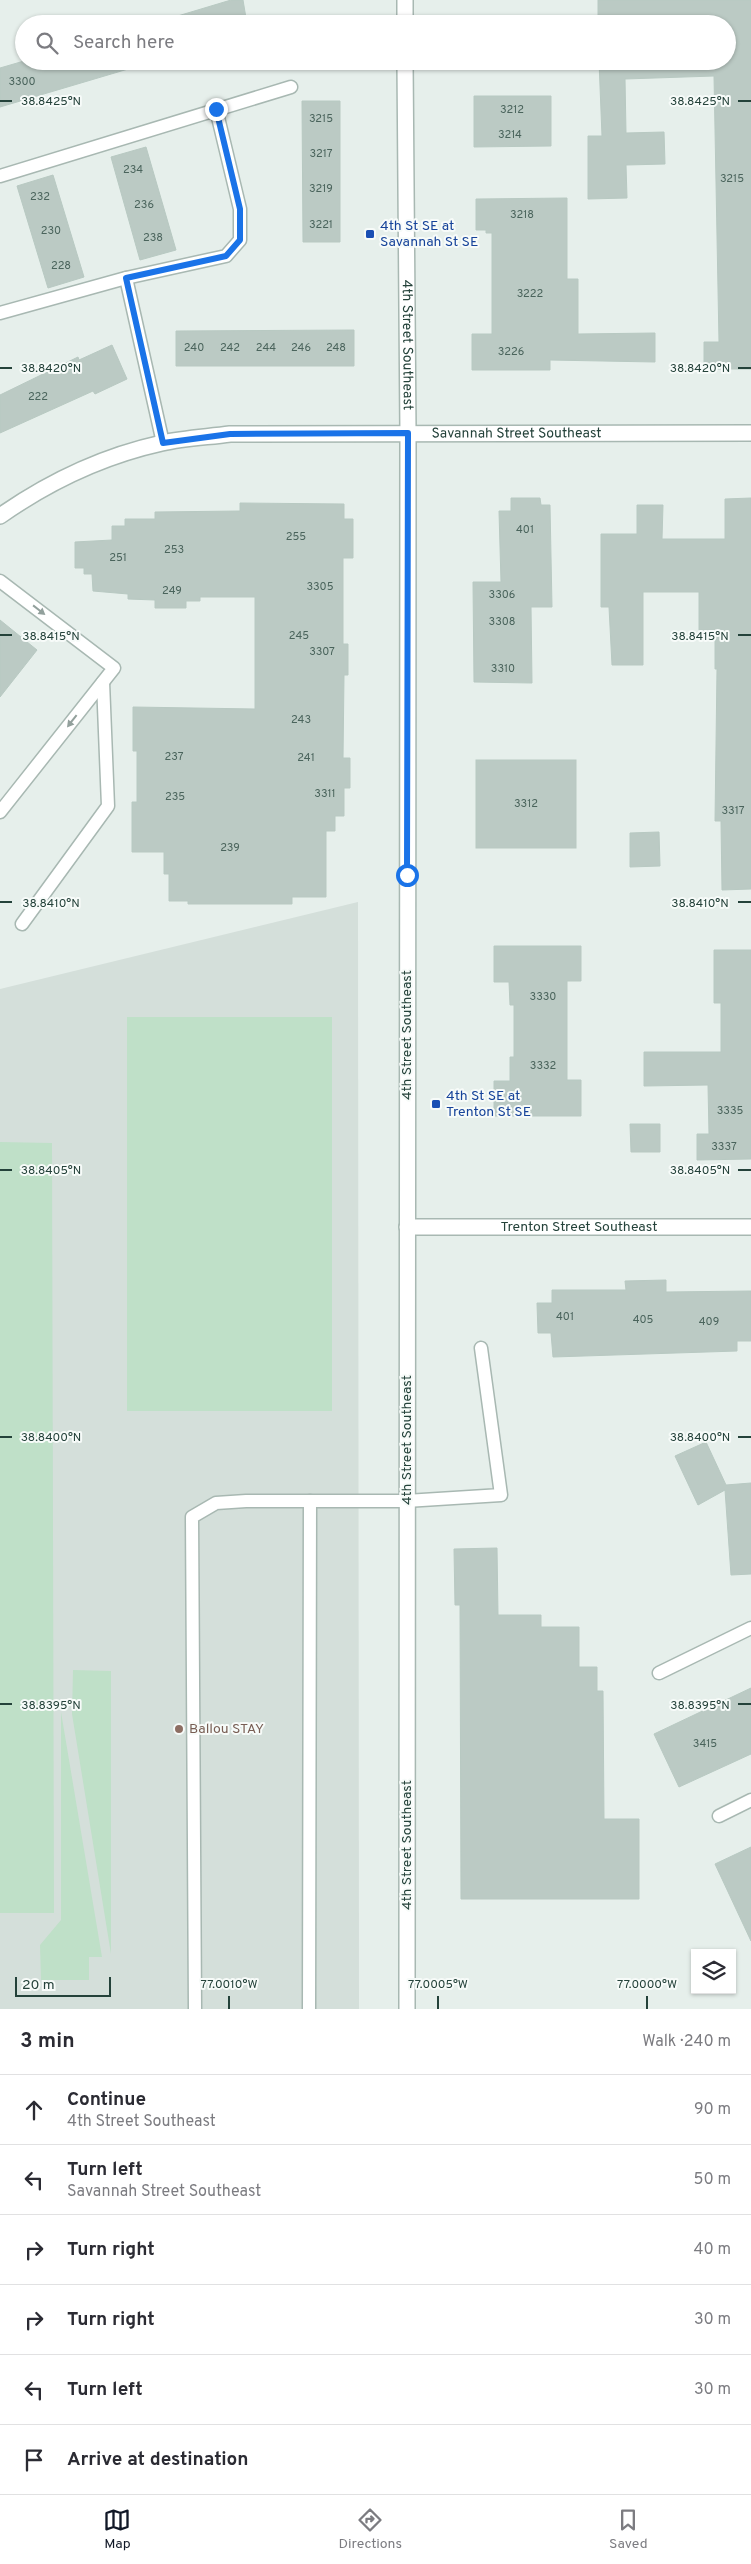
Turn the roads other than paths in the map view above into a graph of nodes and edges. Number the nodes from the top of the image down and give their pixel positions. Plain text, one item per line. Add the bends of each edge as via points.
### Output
1 (405, 0) edge
2 (405, 15) edge
3 (405, 70) edge
4 (291, 87) dead end
5 (216, 109) junction
6 (0, 176) edge
7 (126, 278) junction
8 (0, 313) edge
9 (408, 433) junction
10 (751, 433) edge
11 (163, 443) junction
12 (0, 516) edge
13 (0, 581) edge
14 (103, 682) junction
15 (0, 812) edge
16 (22, 924) dead end
17 (407, 1227) junction
18 (751, 1227) edge
19 (481, 1348) dead end
20 (310, 1500) junction
21 (406, 1500) junction
22 (751, 1628) edge
23 (659, 1673) dead end
24 (751, 1800) edge
25 (719, 1816) dead end
26 (195, 2009) edge
27 (309, 2009) edge
28 (407, 2009) edge

1 - 2 street
3 - 9 street, 4th Street Southeast
4 - 5 lane
5 - 6 lane
5 - 7 lane via 240,209 240,240 226,256
7 - 8 lane
7 - 11 lane
9 - 10 street, Savannah Street Southeast
9 - 11 street, Savannah Street Southeast via 230,434
9 - 17 street, 4th Street Southeast
11 - 12 street, Savannah Street Southeast via 95,462 25,498
13 -> 14 lane via 114,668
14 -> 15 lane
14 - 16 lane via 108,806
17 - 18 street, Trenton Street Southeast
17 - 21 street, 4th Street Southeast
19 - 21 lane via 501,1495
20 - 21 lane
20 - 26 lane via 216,1503 192,1517
20 - 27 lane
21 - 28 street, 4th Street Southeast
22 - 23 lane
24 - 25 lane

